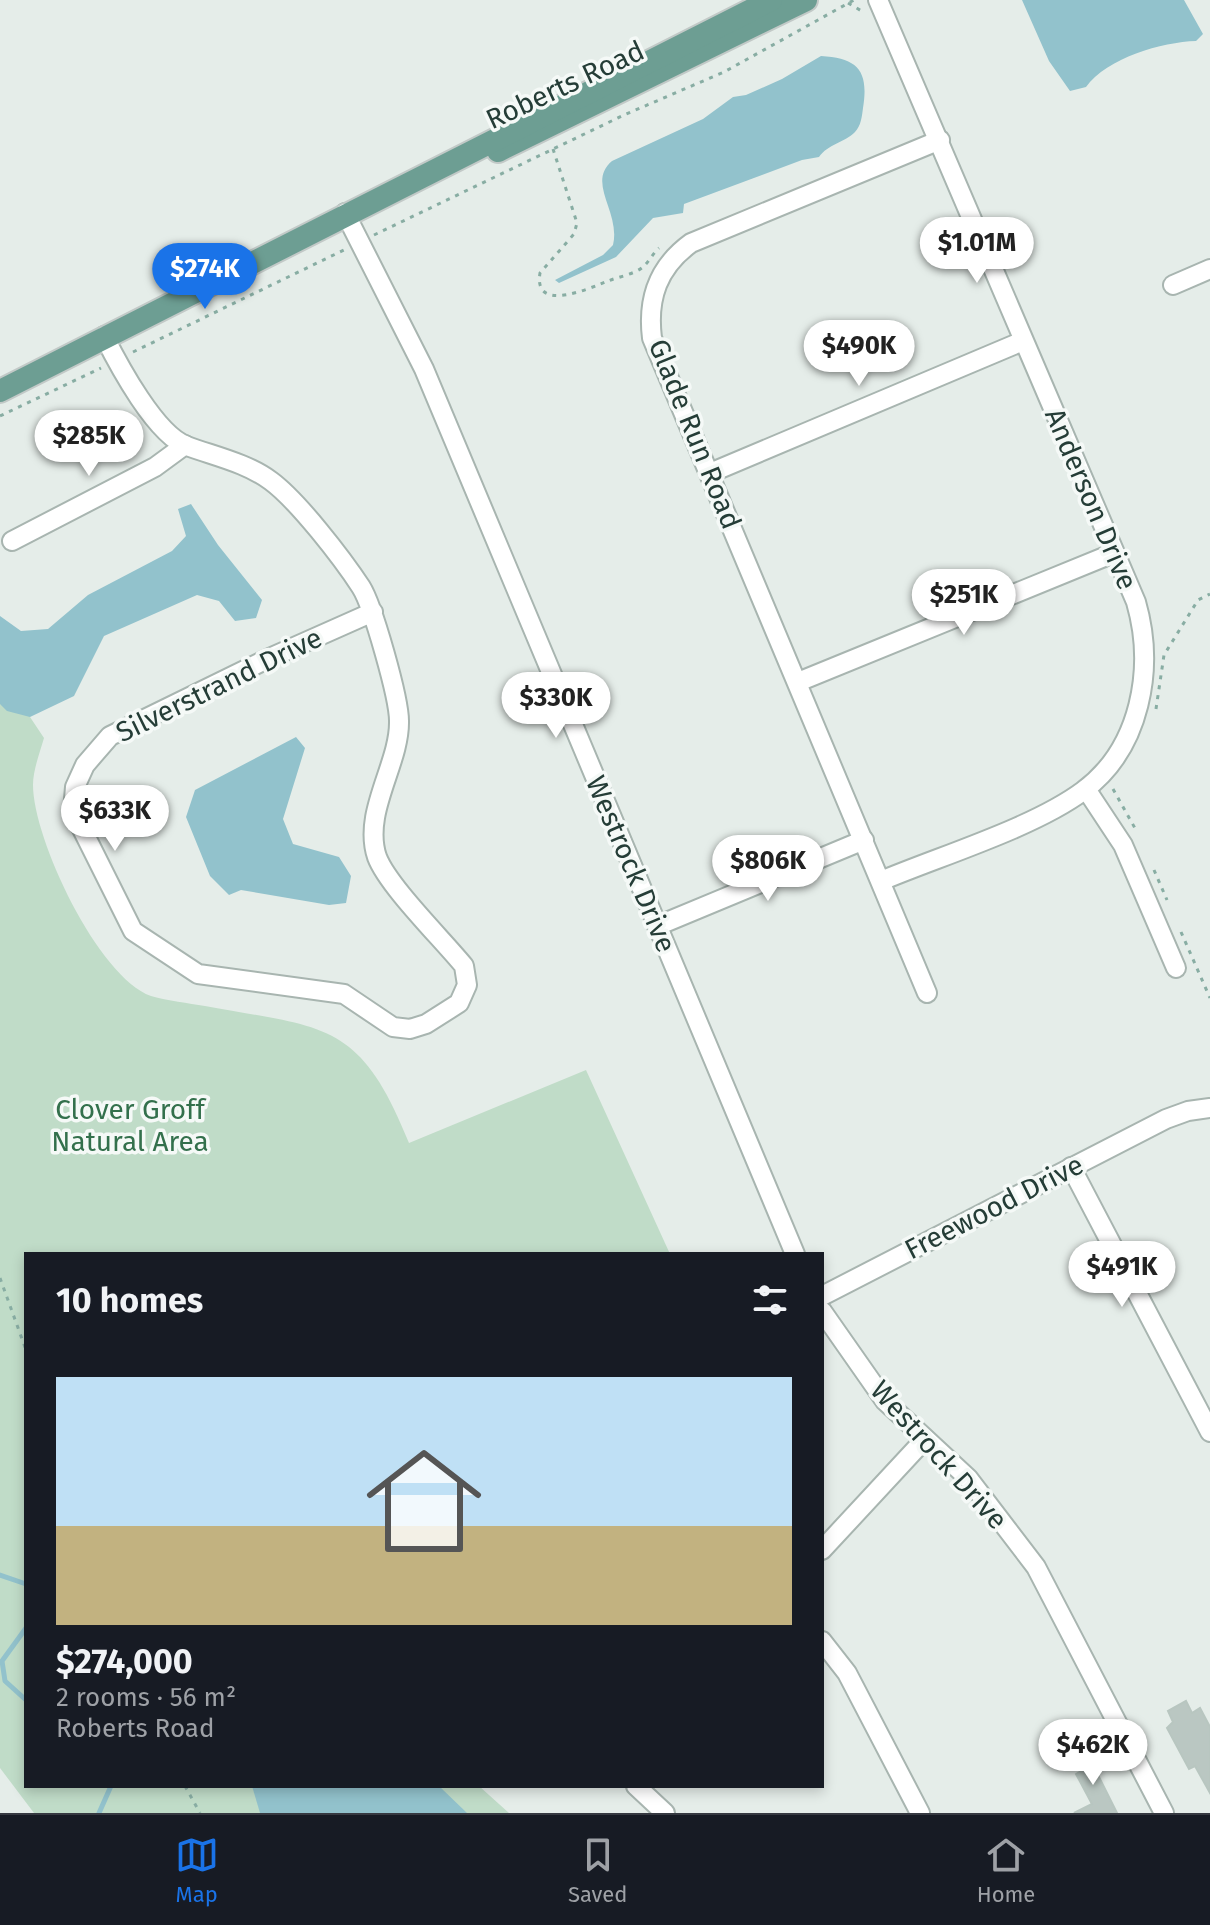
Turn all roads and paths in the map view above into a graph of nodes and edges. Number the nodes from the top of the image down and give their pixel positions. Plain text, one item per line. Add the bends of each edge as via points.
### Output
1 (771, 0) edge
2 (806, 0) edge
3 (854, 0) edge
4 (878, 0) edge
5 (848, 3) junction
6 (871, 19) dead end
7 (940, 140) junction
8 (553, 149) junction
9 (345, 213) junction
10 (360, 241) junction
11 (662, 244) dead end
12 (1210, 269) edge
13 (1173, 285) dead end
14 (104, 336) junction
15 (1023, 341) junction
16 (116, 360) junction
17 (0, 391) edge
18 (0, 416) edge
19 (185, 445) junction
20 (710, 473) junction
21 (12, 541) dead end
22 (1114, 553) junction
23 (1210, 594) edge
24 (373, 612) junction
25 (798, 682) junction
26 (1153, 717) dead end
27 (1116, 780) dead end
28 (1086, 789) junction
29 (1140, 839) dead end
30 (864, 840) junction
31 (1152, 865) dead end
32 (881, 881) junction
33 (1168, 903) dead end
34 (657, 926) junction
35 (1179, 928) dead end
36 (1176, 968) dead end
37 (927, 993) dead end
38 (1210, 998) edge
39 (1210, 1108) edge
40 (1071, 1167) junction
41 (794, 1252) edge
42 (0, 1278) edge
43 (824, 1295) edge
44 (824, 1314) edge
45 (24, 1344) edge
46 (1210, 1432) edge
47 (925, 1439) junction
48 (824, 1548) edge
49 (824, 1644) edge
50 (186, 1788) edge
51 (638, 1788) edge
52 (200, 1813) edge
53 (665, 1813) edge
54 (920, 1813) edge
55 (1164, 1813) edge

1 - 9 main road, Roberts Road
2 - 9 main road, Roberts Road via 533,136
3 - 5 path
4 - 7 street, Anderson Drive
5 - 6 path
5 - 8 path via 724,72
7 - 15 street, Anderson Drive
7 - 20 street, Glade Run Road via 691,243 672,257 653,294 652,338
8 - 10 path
8 - 11 path via 577,223 574,234 540,273 540,285 549,295 580,292 643,268
9 - 10 street, Westrock Drive
9 - 14 main road, Roberts Road
10 - 16 path
10 - 34 street, Westrock Drive via 424,369
12 - 13 street
14 - 16 street
14 - 17 main road, Roberts Road
15 - 20 street
15 - 22 street, Anderson Drive
16 - 18 path
16 - 19 street via 168,433
19 - 21 street via 155,467
19 - 24 street via 271,480 352,576
20 - 25 street, Glade Run Road
22 - 25 street
22 - 28 street, Anderson Drive via 1141,622 1144,679 1130,730
23 - 26 path via 1198,600 1164,655
24 - 24 street, Silverstrand Drive via 399,721 373,836 378,859 464,966 467,985 459,1003 410,1029 393,1027 344,994 198,974 133,931 73,811 75,787 85,765 110,736
25 - 30 street, Glade Run Road
27 - 29 path via 1112,790
28 - 32 street, Anderson Drive via 1051,811
28 - 36 street via 1123,845
30 - 32 street, Glade Run Road
30 - 34 street
31 - 33 path
32 - 37 street, Glade Run Road
34 - 41 street, Westrock Drive
35 - 38 path
39 - 40 street, Freewood Drive via 1166,1119
40 - 43 street, Freewood Drive
40 - 46 street
42 - 45 path
44 - 47 street, Westrock Drive via 885,1401
47 - 48 street
47 - 55 street, Westrock Drive via 968,1478 1036,1567
49 - 54 street via 847,1673
50 - 52 path
51 - 53 street

